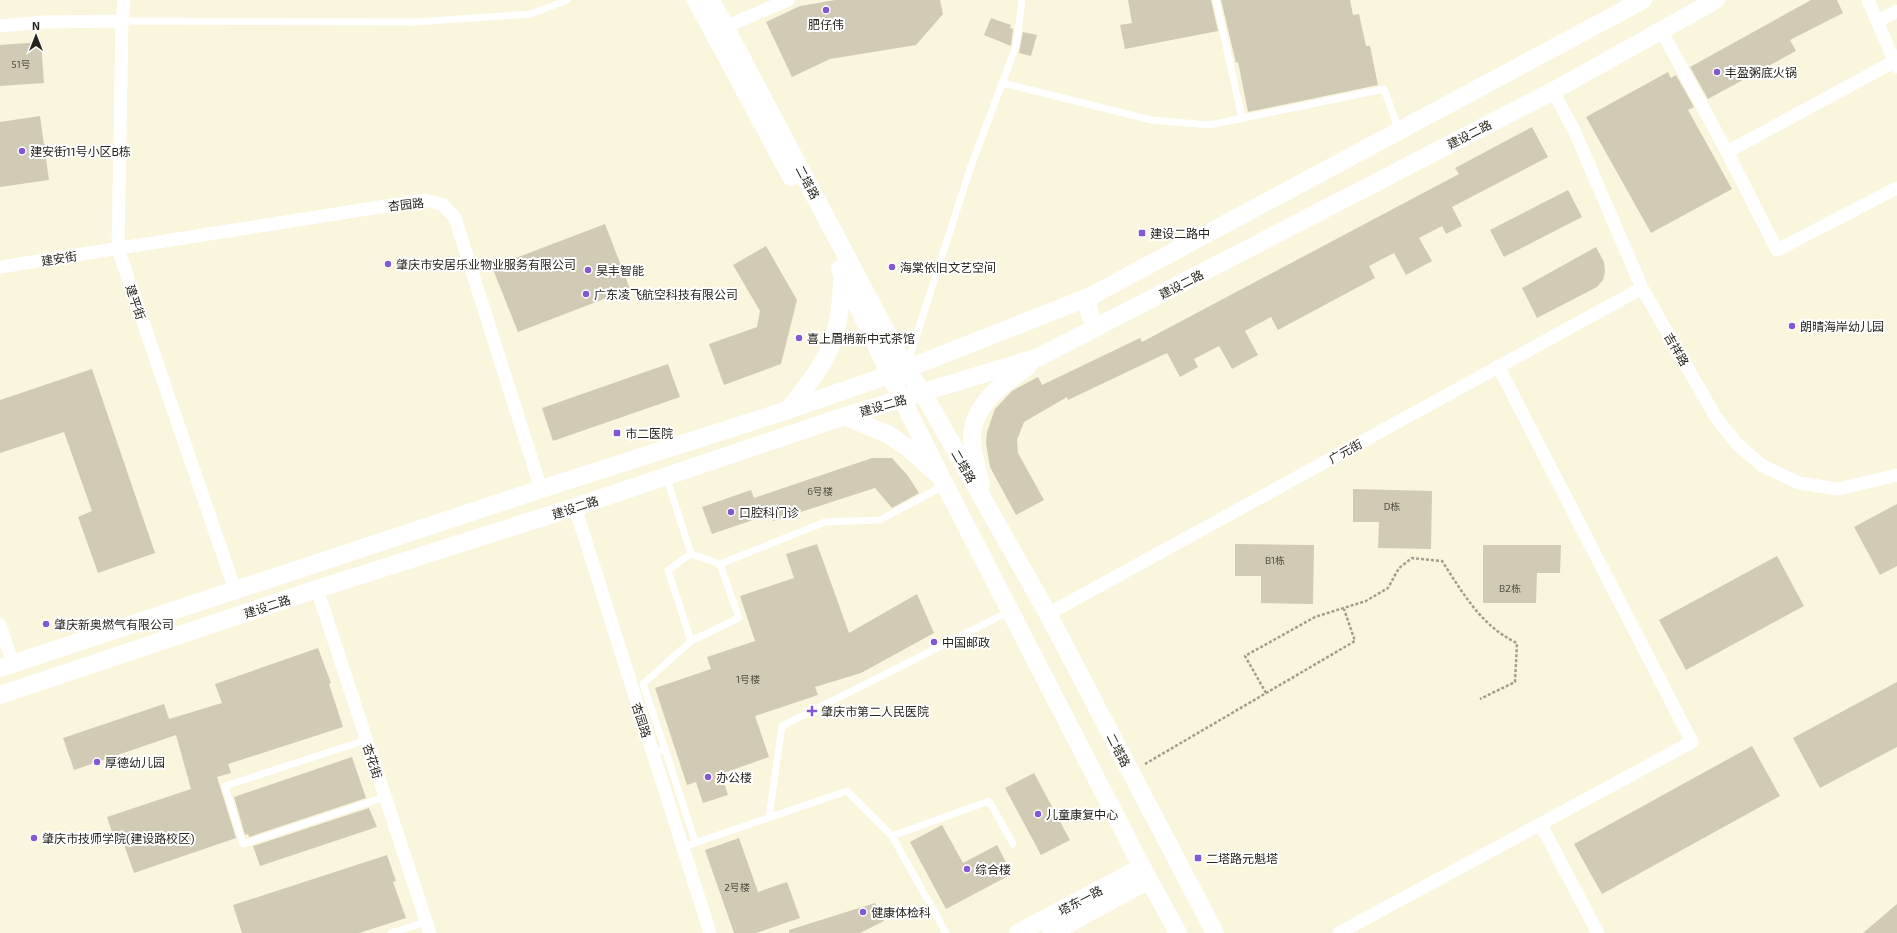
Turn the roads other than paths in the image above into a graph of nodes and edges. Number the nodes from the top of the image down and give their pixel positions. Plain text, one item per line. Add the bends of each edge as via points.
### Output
1 (124, 0) edge
2 (567, 0) edge
3 (696, 0) edge
4 (711, 0) edge
5 (788, 0) edge
6 (1022, 0) edge
7 (1216, 0) edge
8 (1643, 0) edge
9 (1716, 0) edge
10 (1868, 0) edge
11 (1897, 11) edge
12 (122, 21) junction
13 (1877, 21) junction
14 (0, 26) edge
15 (719, 29) junction
16 (1661, 30) junction
17 (1896, 63) edge
18 (1002, 83) junction
19 (1553, 91) junction
20 (1242, 118) junction
21 (1399, 131) junction
22 (1728, 152) junction
23 (1897, 188) edge
24 (118, 249) junction
25 (0, 267) edge
26 (843, 274) junction
27 (1642, 288) junction
28 (1089, 297) junction
29 (1100, 326) junction
30 (1039, 358) junction
31 (1498, 366) junction
32 (898, 372) junction
33 (923, 393) junction
34 (903, 399) junction
35 (788, 410) junction
36 (845, 416) junction
37 (1897, 475) edge
38 (666, 476) junction
39 (943, 481) junction
40 (541, 490) junction
41 (984, 498) junction
42 (575, 507) junction
43 (691, 554) junction
44 (720, 564) junction
45 (317, 589) junction
46 (235, 590) junction
47 (1010, 611) junction
48 (1048, 614) junction
49 (0, 625) edge
50 (691, 641) junction
51 (6, 666) edge
52 (0, 695) edge
53 (366, 740) junction
54 (659, 751) junction
55 (385, 797) junction
56 (769, 817) junction
57 (1541, 825) junction
58 (892, 836) junction
59 (695, 842) junction
60 (1013, 844) dead end
61 (683, 846) junction
62 (1145, 874) junction
63 (428, 927) edge
64 (391, 933) edge
65 (710, 933) edge
66 (946, 933) edge
67 (1018, 933) edge
68 (1051, 933) edge
69 (1178, 933) edge
70 (1215, 933) edge
71 (1339, 933) edge
72 (1598, 933) edge

1 - 12 street, 建平街
2 - 12 lane via 531,14 415,22
3 - 15 main road, 二塔路
4 - 15 main road, 二塔路
5 - 15 street
6 - 18 lane via 1016,46
7 - 20 lane
8 - 21 main road, 建设二路
9 - 16 main road, 建设二路
10 - 13 street
11 - 13 street
12 - 14 street via 43,22
12 - 24 street, 建平街
13 - 17 street
15 - 26 main road, 二塔路
15 - 32 main road, 二塔路
16 - 19 main road, 建设二路
16 - 22 street
17 - 22 street
18 - 20 lane via 1151,120 1210,125
18 - 32 lane
19 - 27 street, 吉祥路 via 1575,132
19 - 29 main road, 建设二路
20 - 21 lane via 1384,89
21 - 28 main road, 建设二路
22 - 23 street via 1777,250
24 - 25 street, 建安街
24 - 40 street, 杏园路 via 424,200 442,204 454,218
24 - 46 street, 建平街
26 - 32 main road, 二塔路
26 - 35 main road via 840,310 832,343 814,376
27 - 31 street, 广元街
27 - 37 street, 吉祥路 via 1715,416 1737,444 1763,466 1799,483 1838,489
28 - 29 main road via 1087,309 1092,320
28 - 32 main road, 建设二路
29 - 30 main road, 建设二路
30 - 33 main road, 建设二路
30 - 41 main road via 1000,386 976,416 972,436
31 - 48 street, 广元街
31 - 57 street via 1692,742
32 - 33 main road, 二塔路
32 - 34 main road, 二塔路
32 - 35 main road, 建设二路
33 - 34 main road, 建设二路
33 - 41 main road, 二塔路
34 - 36 main road, 建设二路
34 - 39 main road, 二塔路
35 - 40 main road, 建设二路
36 - 38 main road, 建设二路
36 - 39 main road via 889,435 907,447
38 - 42 main road, 建设二路
38 - 43 lane
39 - 44 lane via 880,520 825,522
39 - 47 main road, 二塔路
40 - 46 main road, 建设二路
41 - 48 main road, 二塔路
42 - 45 main road, 建设二路
42 - 54 street, 杏园路
43 - 44 lane
43 - 50 lane via 668,570
44 - 50 lane via 739,618
45 - 52 main road, 建设二路
45 - 53 street, 杏花街
46 - 51 main road, 建设二路
47 - 56 lane via 782,726
47 - 62 main road, 二塔路
48 - 70 main road, 二塔路
49 - 51 street
50 - 54 lane via 643,684
53 - 55 street, 杏花街
53 - 55 lane via 225,786 243,844
54 - 59 lane
54 - 61 street, 杏园路
55 - 63 street, 杏花街
56 - 58 lane via 847,791
56 - 59 lane
57 - 71 street
57 - 72 street
58 - 60 lane via 989,801
58 - 66 lane
59 - 61 lane
61 - 65 street, 杏园路
62 - 67 main road, 塔东一路
62 - 68 main road, 塔东一路
62 - 69 main road, 二塔路
63 - 64 lane

